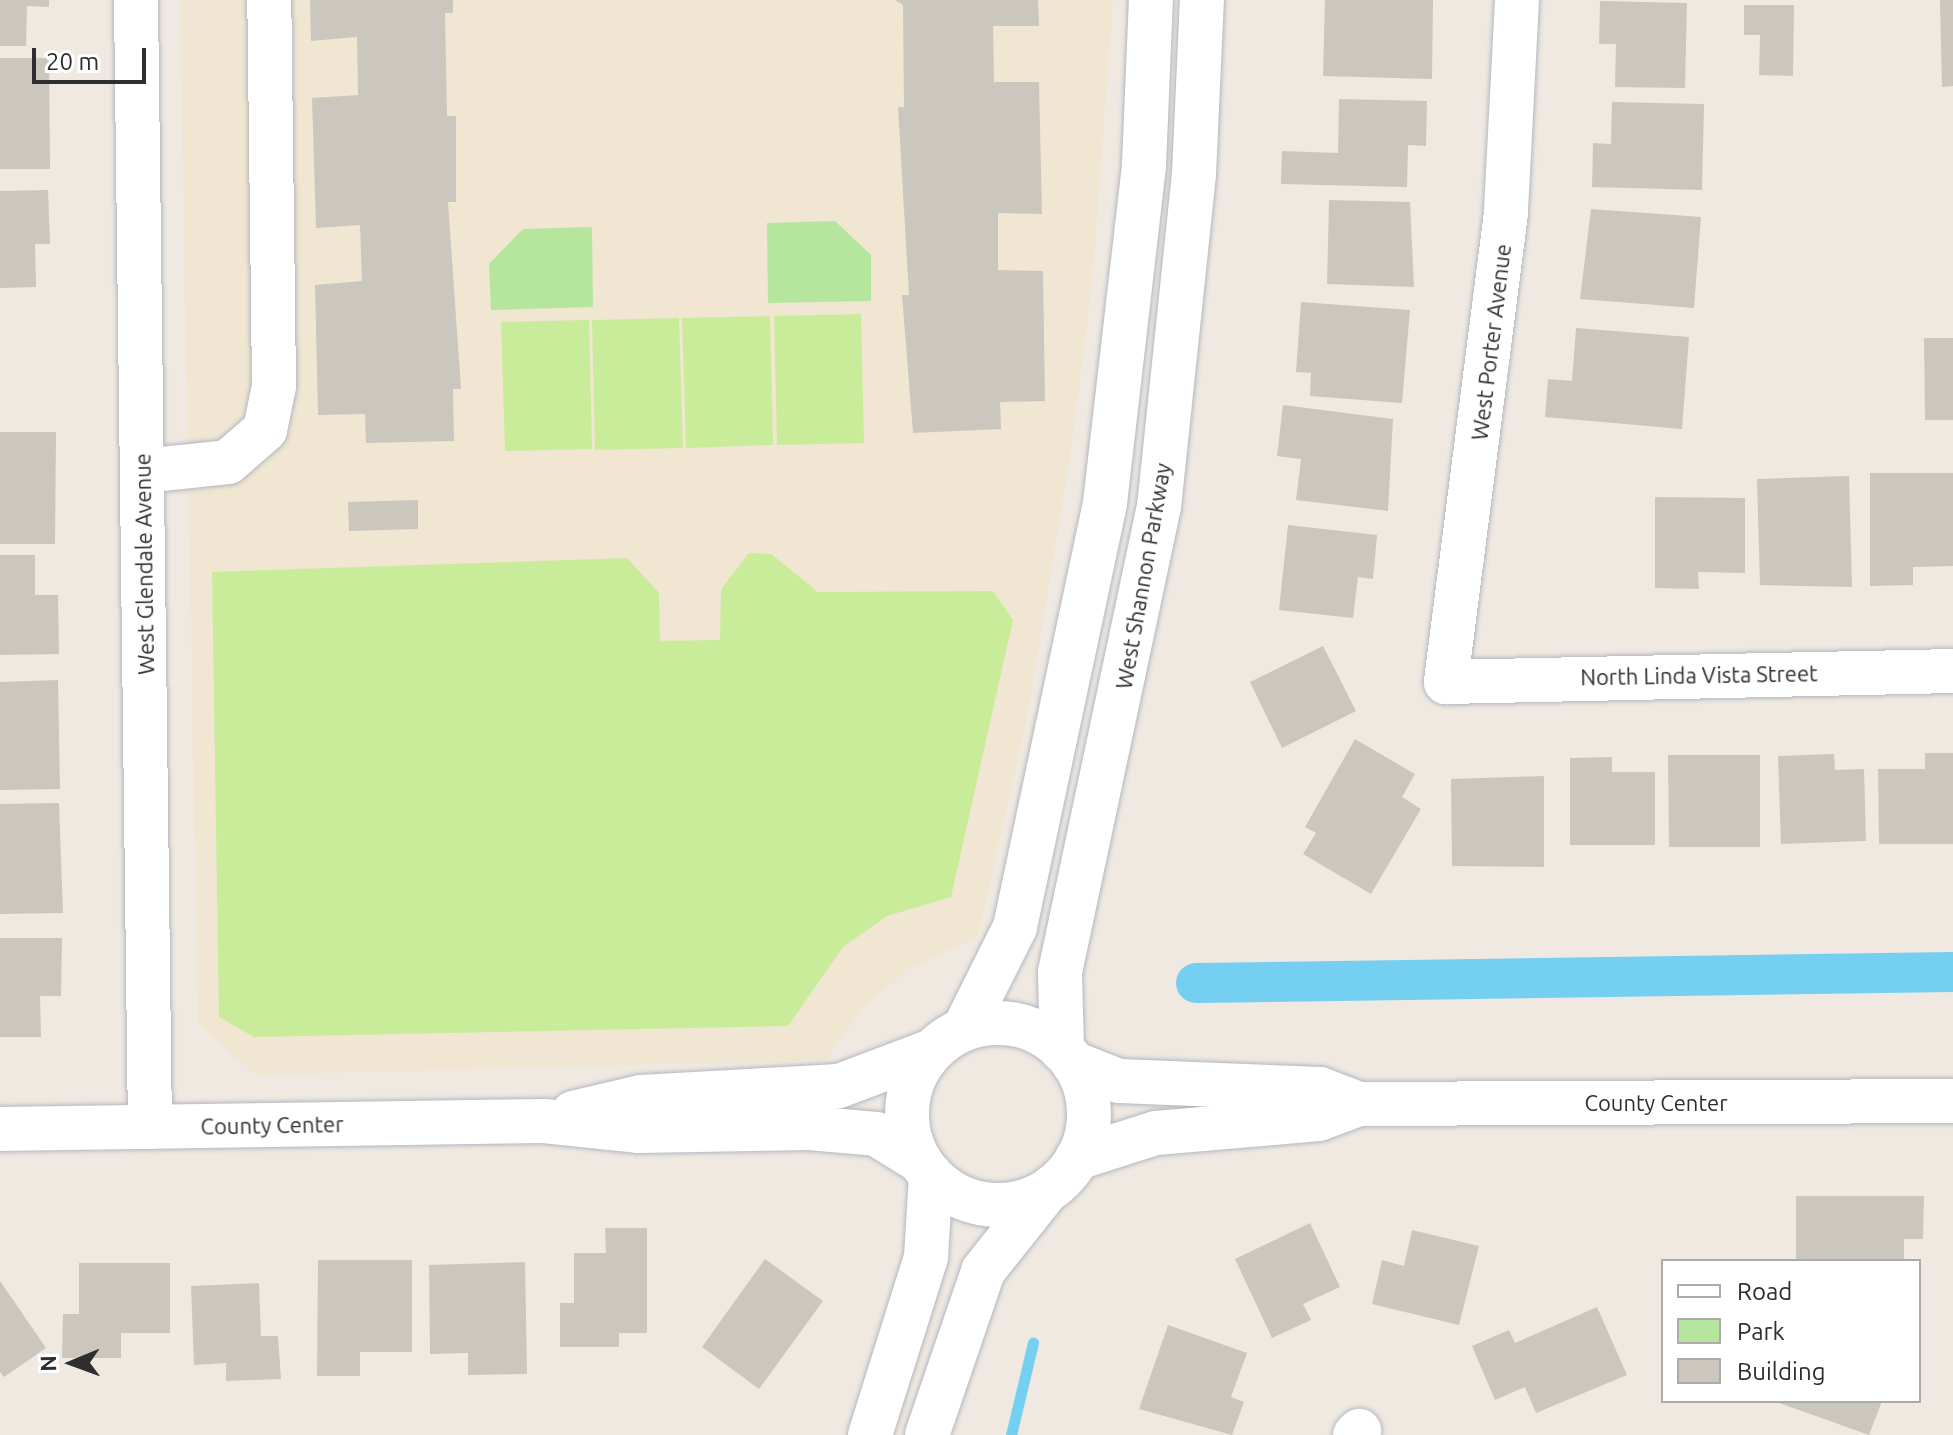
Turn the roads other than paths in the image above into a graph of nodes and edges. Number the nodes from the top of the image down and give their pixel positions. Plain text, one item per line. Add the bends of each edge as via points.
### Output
1 (136, 0) edge
2 (269, 0) edge
3 (1151, 0) edge
4 (1202, 0) edge
5 (1517, 0) edge
6 (143, 471) junction
7 (1953, 671) edge
8 (1446, 682) joint
9 (948, 1040) junction
10 (1068, 1056) junction
11 (1953, 1101) edge
12 (1359, 1104) junction
13 (544, 1121) junction
14 (150, 1127) junction
15 (0, 1129) edge
16 (925, 1168) junction
17 (1063, 1174) junction
18 (870, 1435) edge
19 (927, 1435) edge

1 - 6 street, West Glendale Avenue
2 - 6 street via 274,386 265,430 228,462
3 - 9 street via 1144,165 1105,503 1015,927
4 - 10 street, West Shannon Parkway via 1194,174 1159,507 1060,972
5 - 8 street, West Porter Avenue via 1503,242
6 - 14 street, West Glendale Avenue
7 - 8 street, North Linda Vista Street
9 - 10 street via 1012,1024
9 - 13 street, County Center via 839,1086 641,1097
9 - 16 street via 914,1079 907,1112
10 - 12 street, County Center via 1119,1081 1320,1089
10 - 17 street via 1089,1114
11 - 12 street, County Center
12 - 17 street, County Center via 1319,1119 1156,1133
13 - 14 street, County Center
13 - 16 street, County Center via 639,1131 859,1131 890,1140
14 - 15 street, County Center
16 - 17 street via 983,1204 1018,1203
16 - 18 street via 926,1257
17 - 19 street via 983,1271

